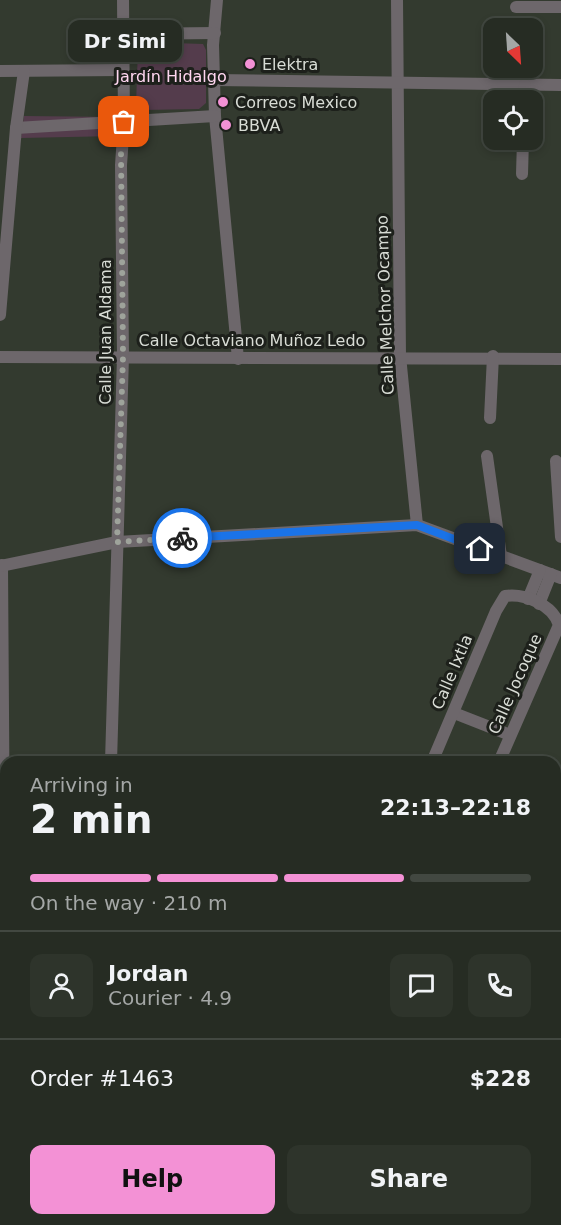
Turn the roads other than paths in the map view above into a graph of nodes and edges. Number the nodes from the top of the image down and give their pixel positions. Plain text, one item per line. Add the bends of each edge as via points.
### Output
1 (123, 0) edge
2 (217, 0) edge
3 (397, 0) edge
4 (516, 7) dead end
5 (561, 7) edge
6 (215, 33) junction
7 (124, 34) junction
8 (123, 70) junction
9 (24, 71) junction
10 (0, 72) edge
11 (213, 80) junction
12 (398, 83) junction
13 (525, 85) junction
14 (561, 85) edge
15 (525, 90) edge
16 (215, 116) junction
17 (124, 122) junction
18 (16, 128) junction
19 (523, 150) edge
20 (522, 174) dead end
21 (0, 315) edge
22 (123, 356) junction
23 (400, 356) junction
24 (0, 357) edge
25 (493, 357) junction
26 (238, 359) junction
27 (561, 359) edge
28 (490, 418) dead end
29 (487, 456) dead end
30 (556, 461) dead end
31 (417, 525) junction
32 (561, 537) edge
33 (117, 542) junction
34 (501, 556) junction
35 (1, 565) edge
36 (551, 574) edge
37 (534, 601) junction
38 (454, 713) junction
39 (510, 735) junction
40 (2, 756) edge
41 (111, 756) edge
42 (435, 756) edge
43 (501, 756) edge

1 - 7 street, Calle Juan Aldama
2 - 6 street
3 - 12 street, Calle Melchor Ocampo
4 - 5 street
6 - 7 street
6 - 11 street
7 - 8 street, Calle Juan Aldama
8 - 9 street
8 - 17 street, Calle Juan Aldama
9 - 10 street
9 - 18 street
11 - 12 street
11 - 16 street
12 - 13 street
12 - 23 street, Calle Melchor Ocampo
13 - 14 street
13 - 15 street
16 - 17 street
16 - 26 street
17 - 18 street
17 - 22 street, Calle Juan Aldama
18 - 21 street
19 - 20 street
22 - 24 street, Calle Octaviano Muñoz Ledo
22 - 26 street, Calle Octaviano Muñoz Ledo
22 - 33 street, Calle Juan Aldama
23 - 25 street, Calle Octaviano Muñoz Ledo
23 - 26 street, Calle Octaviano Muñoz Ledo
23 - 31 street, Calle Melchor Ocampo
25 - 27 street, Calle Octaviano Muñoz Ledo
25 - 28 street
29 - 34 street
30 - 32 street
31 - 33 street
31 - 34 street
33 - 35 street
33 - 41 street, Calle Juan Aldama
34 - 36 street
35 - 40 street
36 - 37 street
37 - 38 street, Calle Ixtla via 505,596
37 - 39 street, Calle Jocoque via 550,610 558,631
38 - 39 street
38 - 42 street, Calle Ixtla
39 - 43 street, Calle Jocoque

